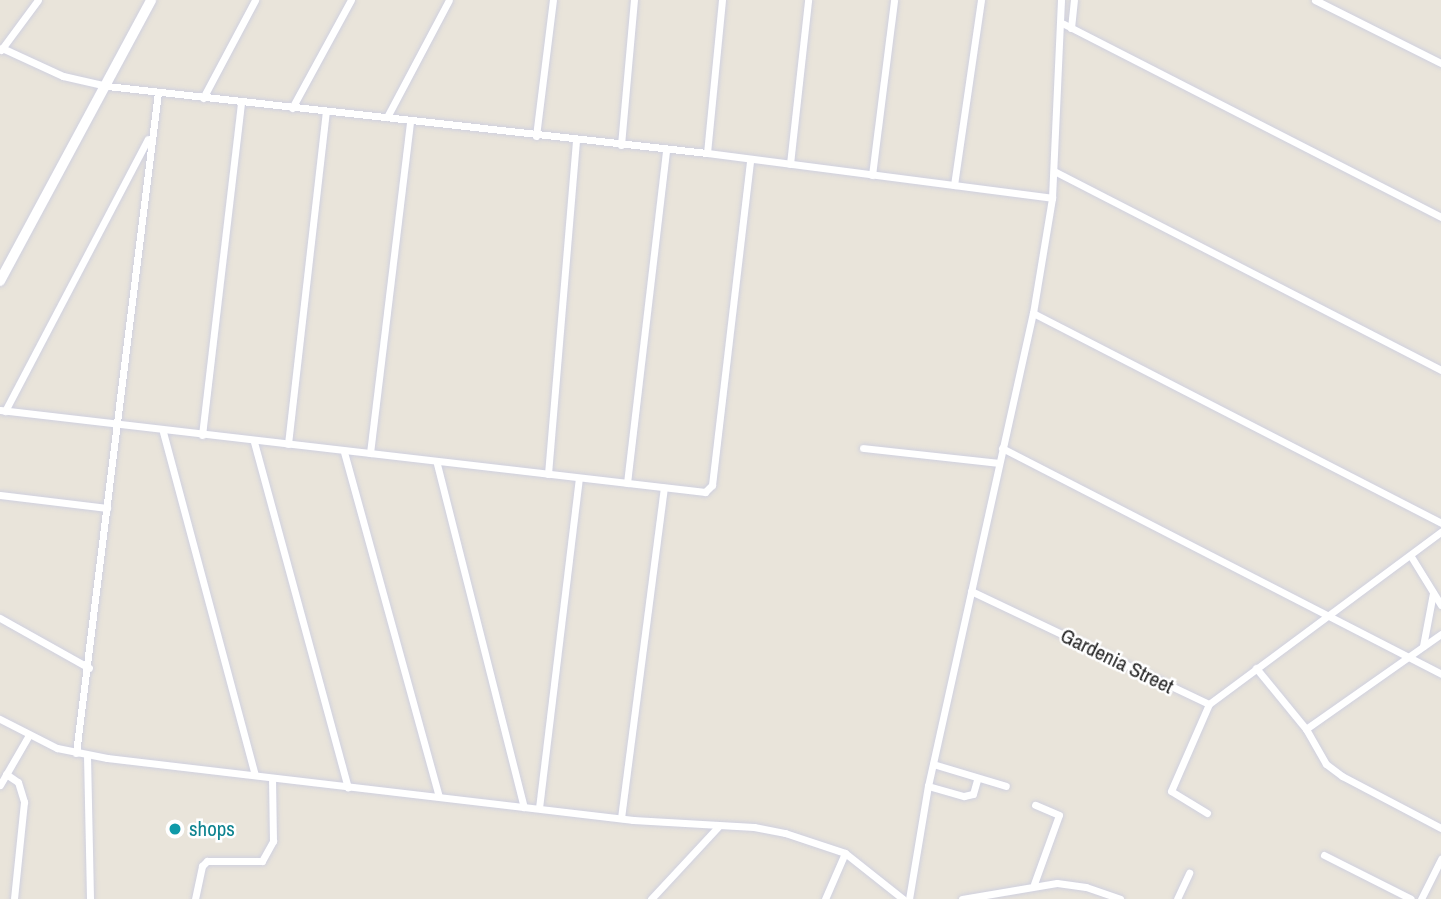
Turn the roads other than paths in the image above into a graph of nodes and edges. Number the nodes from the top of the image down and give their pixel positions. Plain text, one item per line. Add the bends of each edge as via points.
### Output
1 (37, 0) edge
2 (151, 0) edge
3 (255, 0) edge
4 (351, 0) edge
5 (449, 0) edge
6 (553, 0) edge
7 (634, 0) edge
8 (722, 0) edge
9 (808, 0) edge
10 (894, 0) edge
11 (981, 0) edge
12 (1061, 0) edge
13 (1074, 0) edge
14 (1315, 0) edge
15 (1067, 26) junction
16 (1, 50) edge
17 (1441, 63) edge
18 (107, 86) junction
19 (158, 92) junction
20 (204, 97) junction
21 (241, 102) junction
22 (292, 108) junction
23 (326, 113) junction
24 (387, 117) junction
25 (410, 121) junction
26 (151, 133) junction
27 (536, 136) junction
28 (576, 141) junction
29 (621, 145) junction
30 (666, 149) junction
31 (706, 153) junction
32 (750, 160) junction
33 (790, 164) junction
34 (1054, 171) junction
35 (872, 175) junction
36 (954, 185) junction
37 (1052, 198) junction
38 (1441, 217) edge
39 (0, 281) edge
40 (1033, 313) junction
41 (1441, 370) edge
42 (3, 410) edge
43 (115, 424) junction
44 (163, 432) junction
45 (202, 435) junction
46 (254, 442) junction
47 (288, 444) junction
48 (863, 448) dead end
49 (1002, 448) junction
50 (344, 452) junction
51 (370, 453) junction
52 (998, 463) junction
53 (437, 464) junction
54 (548, 474) junction
55 (579, 478) junction
56 (627, 483) junction
57 (664, 488) junction
58 (0, 495) edge
59 (107, 508) junction
60 (1441, 523) edge
61 (1441, 532) edge
62 (1412, 558) junction
63 (971, 591) junction
64 (1433, 593) junction
65 (1441, 605) edge
66 (1326, 616) junction
67 (0, 618) edge
68 (1441, 634) edge
69 (1423, 646) junction
70 (1408, 657) junction
71 (89, 668) junction
72 (1256, 668) junction
73 (1441, 674) edge
74 (1209, 704) junction
75 (0, 719) edge
76 (1306, 729) junction
77 (29, 735) junction
78 (76, 753) junction
79 (87, 755) junction
80 (933, 764) junction
81 (6, 774) junction
82 (255, 775) junction
83 (272, 778) junction
84 (977, 780) junction
85 (0, 785) edge
86 (928, 786) junction
87 (1006, 786) dead end
88 (348, 787) junction
89 (439, 796) junction
90 (1035, 805) dead end
91 (524, 807) junction
92 (538, 808) junction
93 (1208, 813) dead end
94 (621, 818) junction
95 (718, 827) junction
96 (1441, 828) edge
97 (845, 853) junction
98 (1324, 855) dead end
99 (1441, 859) edge
100 (1189, 873) dead end
101 (1034, 884) junction
102 (14, 899) edge
103 (90, 899) edge
104 (195, 899) edge
105 (651, 899) edge
106 (825, 899) edge
107 (902, 899) edge
108 (909, 899) edge
109 (962, 899) edge
110 (1119, 899) edge
111 (1177, 899) edge
112 (1411, 899) edge
113 (1421, 899) edge

1 - 16 street
2 - 18 street
3 - 20 street
4 - 22 street
5 - 24 street
6 - 27 street
7 - 29 street
8 - 31 street
9 - 33 street
10 - 35 street
11 - 36 street
12 - 15 street
13 - 15 street
14 - 17 street
15 - 34 street
15 - 38 street
16 - 18 street via 63,76
18 - 19 street
18 - 39 street
19 - 20 street
19 - 26 street
20 - 21 street
21 - 22 street
21 - 45 street
22 - 23 street
23 - 24 street
23 - 47 street
24 - 25 street
25 - 27 street
25 - 51 street
26 - 42 street
26 - 43 street
27 - 28 street
28 - 29 street
28 - 54 street
29 - 30 street
30 - 31 street
30 - 56 street
31 - 32 street
32 - 33 street
32 - 57 street via 712,485 705,492
33 - 35 street
34 - 37 street
34 - 41 street
35 - 36 street
36 - 37 street
37 - 40 street
40 - 49 street
40 - 60 street
42 - 43 street
43 - 44 street
43 - 59 street
44 - 45 street
44 - 82 street
45 - 46 street
46 - 47 street
46 - 88 street
47 - 50 street
48 - 52 street
49 - 52 street
49 - 66 street
50 - 51 street
50 - 89 street
51 - 53 street
52 - 63 street
53 - 54 street
53 - 91 street
54 - 55 street
55 - 56 street
55 - 92 street
56 - 57 street
57 - 94 street
58 - 59 street
59 - 71 street
61 - 62 street
62 - 64 street
62 - 66 street
63 - 74 street, Gardenia Street
63 - 80 street
64 - 65 street
64 - 69 street
66 - 70 street
66 - 72 street
67 - 71 street
68 - 69 street
69 - 70 street
70 - 73 street
70 - 76 street
71 - 78 street
72 - 74 street
72 - 76 street
74 - 93 street via 1171,791
75 - 77 street
76 - 96 street via 1326,764 1342,776
77 - 78 street
77 - 81 street
78 - 79 street
79 - 82 street
79 - 103 street
80 - 84 street
80 - 86 street
81 - 85 street
81 - 102 street via 18,782 24,802
82 - 83 street
83 - 88 street
83 - 104 street via 273,841 262,861 207,861
84 - 86 street via 972,794 964,796
84 - 87 street
86 - 108 street
88 - 89 street
89 - 91 street
90 - 101 street via 1059,815
91 - 92 street
92 - 94 street
94 - 95 street
95 - 97 street via 785,833
95 - 105 street
97 - 106 street
97 - 107 street
98 - 112 street
99 - 113 street
100 - 111 street
101 - 109 street
101 - 110 street via 1086,887

